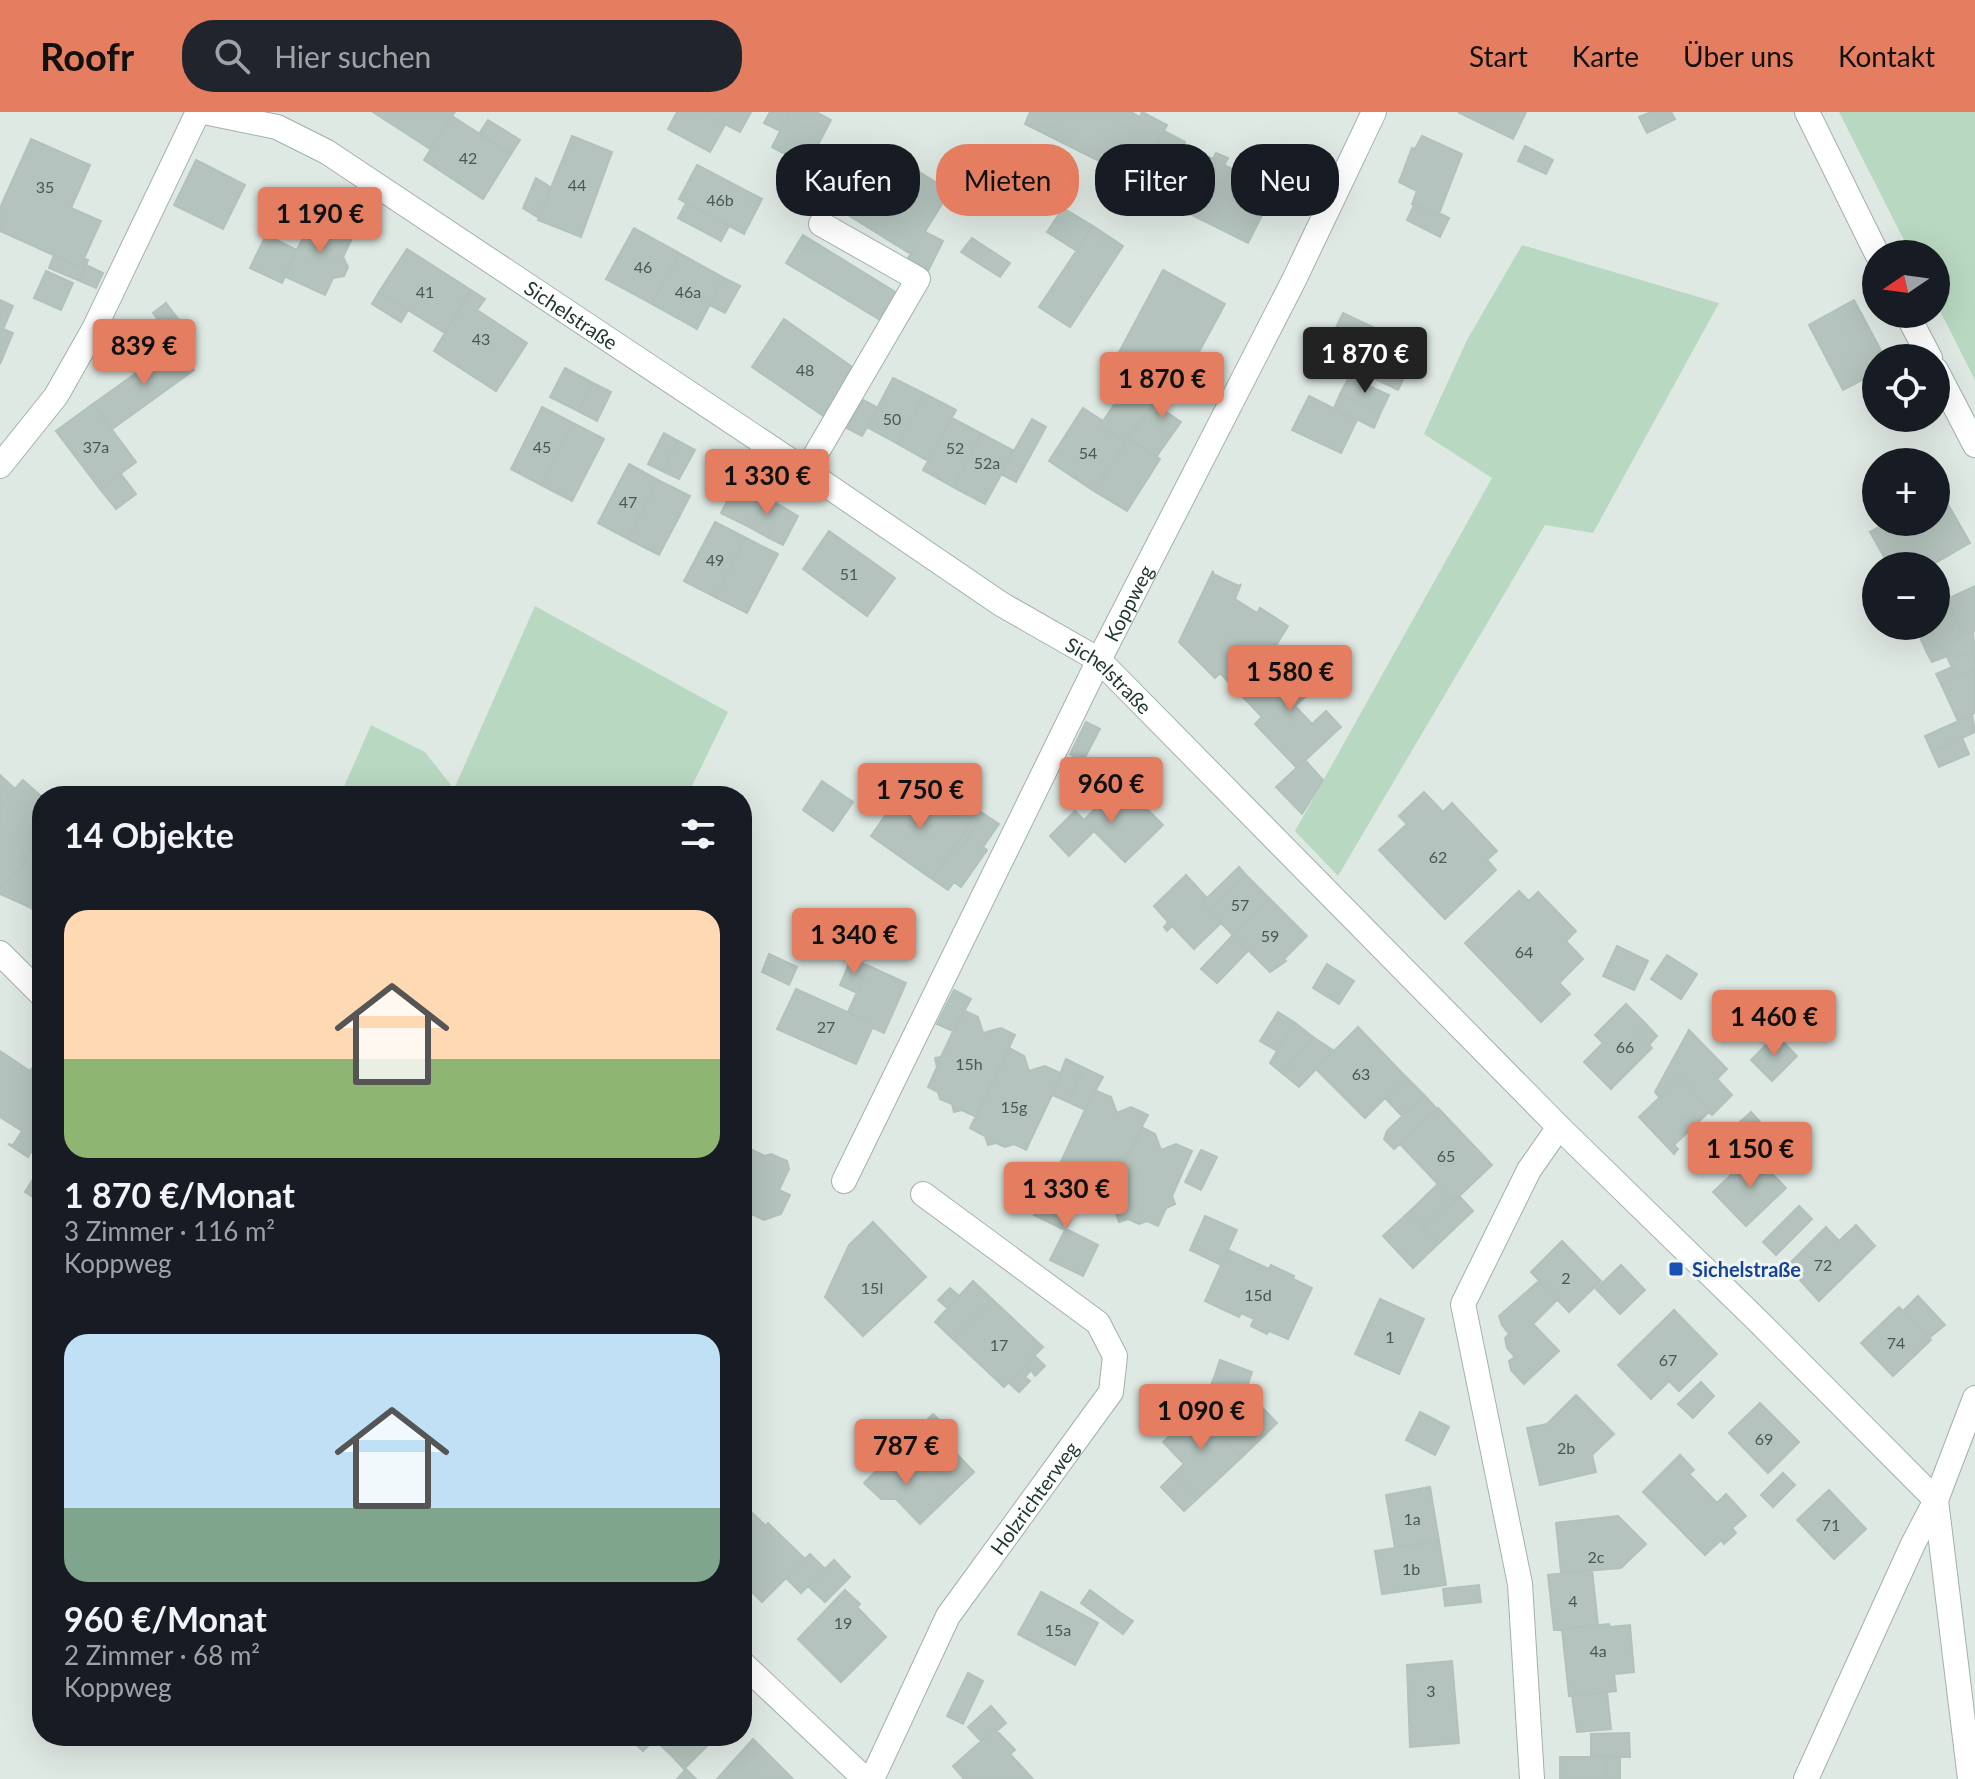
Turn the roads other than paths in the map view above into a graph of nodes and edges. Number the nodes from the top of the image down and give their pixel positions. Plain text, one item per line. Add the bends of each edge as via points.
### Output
1 (198, 112) edge
2 (204, 112) edge
3 (1374, 112) edge
4 (1807, 112) edge
5 (821, 224) dead end
6 (1870, 240) edge
7 (1950, 397) edge
8 (1975, 445) edge
9 (0, 466) edge
10 (806, 471) junction
11 (1099, 660) junction
12 (6, 960) edge
13 (32, 985) edge
14 (1559, 1127) junction
15 (844, 1181) dead end
16 (923, 1194) dead end
17 (1975, 1398) edge
18 (1936, 1500) junction
19 (752, 1672) edge
20 (865, 1779) edge
21 (872, 1779) edge
22 (1532, 1779) edge
23 (1806, 1779) edge
24 (1970, 1779) edge

1 - 9 street via 94,329 56,396
2 - 10 street, Sichelstraße via 277,127 327,152
3 - 11 street, Koppweg
4 - 6 street
5 - 10 street via 918,279
7 - 8 street
10 - 11 street, Sichelstraße via 1001,604
11 - 14 street, Sichelstraße
11 - 15 street, Koppweg
12 - 13 street
14 - 18 street, Sichelstraße
14 - 22 street via 1529,1170 1463,1304 1520,1584
16 - 21 street, Holzrichterweg via 1098,1323 1115,1356 1111,1392 948,1616
17 - 18 street
18 - 23 street
18 - 24 street
19 - 20 street

